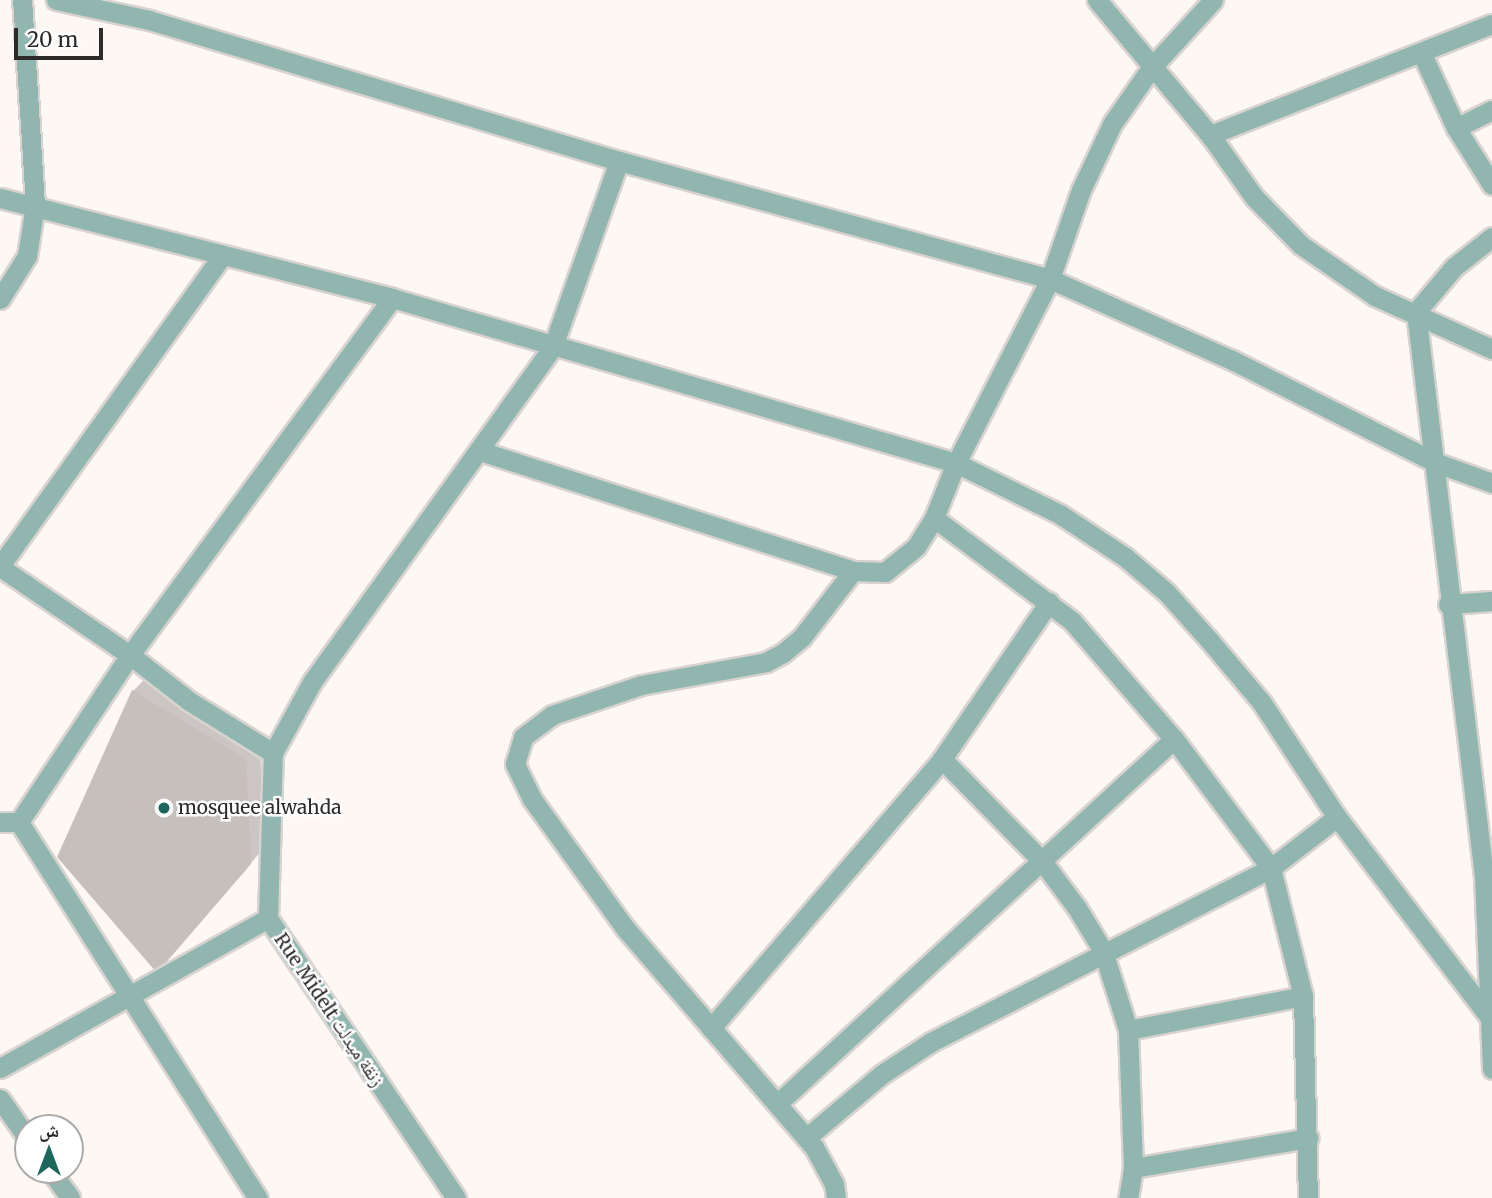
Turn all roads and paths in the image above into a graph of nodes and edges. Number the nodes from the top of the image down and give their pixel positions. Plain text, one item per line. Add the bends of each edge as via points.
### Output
1 (22, 0) edge
2 (55, 0) edge
3 (1097, 0) edge
4 (1213, 0) edge
5 (1492, 24) edge
6 (1422, 54) junction
7 (1151, 68) junction
8 (1492, 110) edge
9 (1456, 128) junction
10 (1210, 135) junction
11 (619, 161) junction
12 (1492, 185) edge
13 (0, 198) edge
14 (35, 205) junction
15 (1492, 237) edge
16 (221, 257) junction
17 (1050, 279) junction
18 (392, 298) junction
19 (0, 299) edge
20 (1416, 312) junction
21 (553, 346) junction
22 (1492, 349) edge
23 (480, 451) junction
24 (957, 463) junction
25 (1437, 463) junction
26 (1492, 482) edge
27 (934, 518) junction
28 (0, 567) edge
29 (853, 571) junction
30 (1492, 601) edge
31 (1049, 602) junction
32 (1448, 604) junction
33 (130, 655) junction
34 (1174, 739) junction
35 (273, 753) junction
36 (942, 759) junction
37 (1337, 817) junction
38 (9, 822) edge
39 (1042, 861) junction
40 (1271, 868) junction
41 (268, 918) junction
42 (1103, 951) junction
43 (127, 993) junction
44 (1303, 996) junction
45 (1491, 1019) edge
46 (711, 1028) junction
47 (1128, 1030) junction
48 (0, 1068) edge
49 (1492, 1069) edge
50 (0, 1099) edge
51 (777, 1104) junction
52 (14, 1119) edge
53 (806, 1138) junction
54 (1308, 1138) junction
55 (1133, 1168) junction
56 (258, 1198) edge
57 (456, 1198) edge
58 (836, 1198) edge
59 (1128, 1198) edge
60 (1308, 1198) edge

1 - 14 street
2 - 11 street via 149,20
3 - 7 street
4 - 7 street
5 - 6 street
6 - 9 street
6 - 10 street
7 - 10 street
7 - 17 street via 1112,124 1081,190
8 - 9 street
9 - 12 street
10 - 20 street via 1254,197 1301,246 1349,281
11 - 17 street
11 - 21 street
13 - 14 street
14 - 16 street
14 - 19 street via 27,256
15 - 20 street via 1454,267
16 - 18 street
16 - 28 street
17 - 24 street
17 - 25 street via 1232,360
18 - 21 street
18 - 33 street
20 - 22 street
20 - 25 street
21 - 23 street
21 - 24 street
23 - 29 street
23 - 35 street via 312,682
24 - 27 street
24 - 37 street via 1071,520 1167,593 1262,703
25 - 26 street
25 - 32 street
27 - 29 street via 901,563 885,572
27 - 31 street
28 - 33 street
29 - 46 street via 802,637 783,653 766,662 596,697 533,727 516,750 519,779 532,799 625,928
30 - 32 street
31 - 34 street via 1105,657
31 - 36 street
32 - 45 street via 1484,876
33 - 35 street via 189,701
33 - 38 street
34 - 39 street
34 - 40 street
35 - 41 street, Rue Midelt زنقة ميدلت
36 - 39 street
36 - 46 street
37 - 40 street
37 - 45 street
38 - 43 street
39 - 42 street
39 - 51 street
40 - 42 street
40 - 44 street
41 - 43 street
41 - 57 street, Rue Midelt زنقة ميدلت
42 - 47 street
42 - 53 street via 931,1042 882,1074
43 - 48 street
43 - 56 street
44 - 47 street
44 - 54 street
45 - 49 street
46 - 51 street
47 - 55 street
50 - 52 street
51 - 53 street
53 - 58 street via 834,1184
54 - 55 street
54 - 60 street
55 - 59 street

